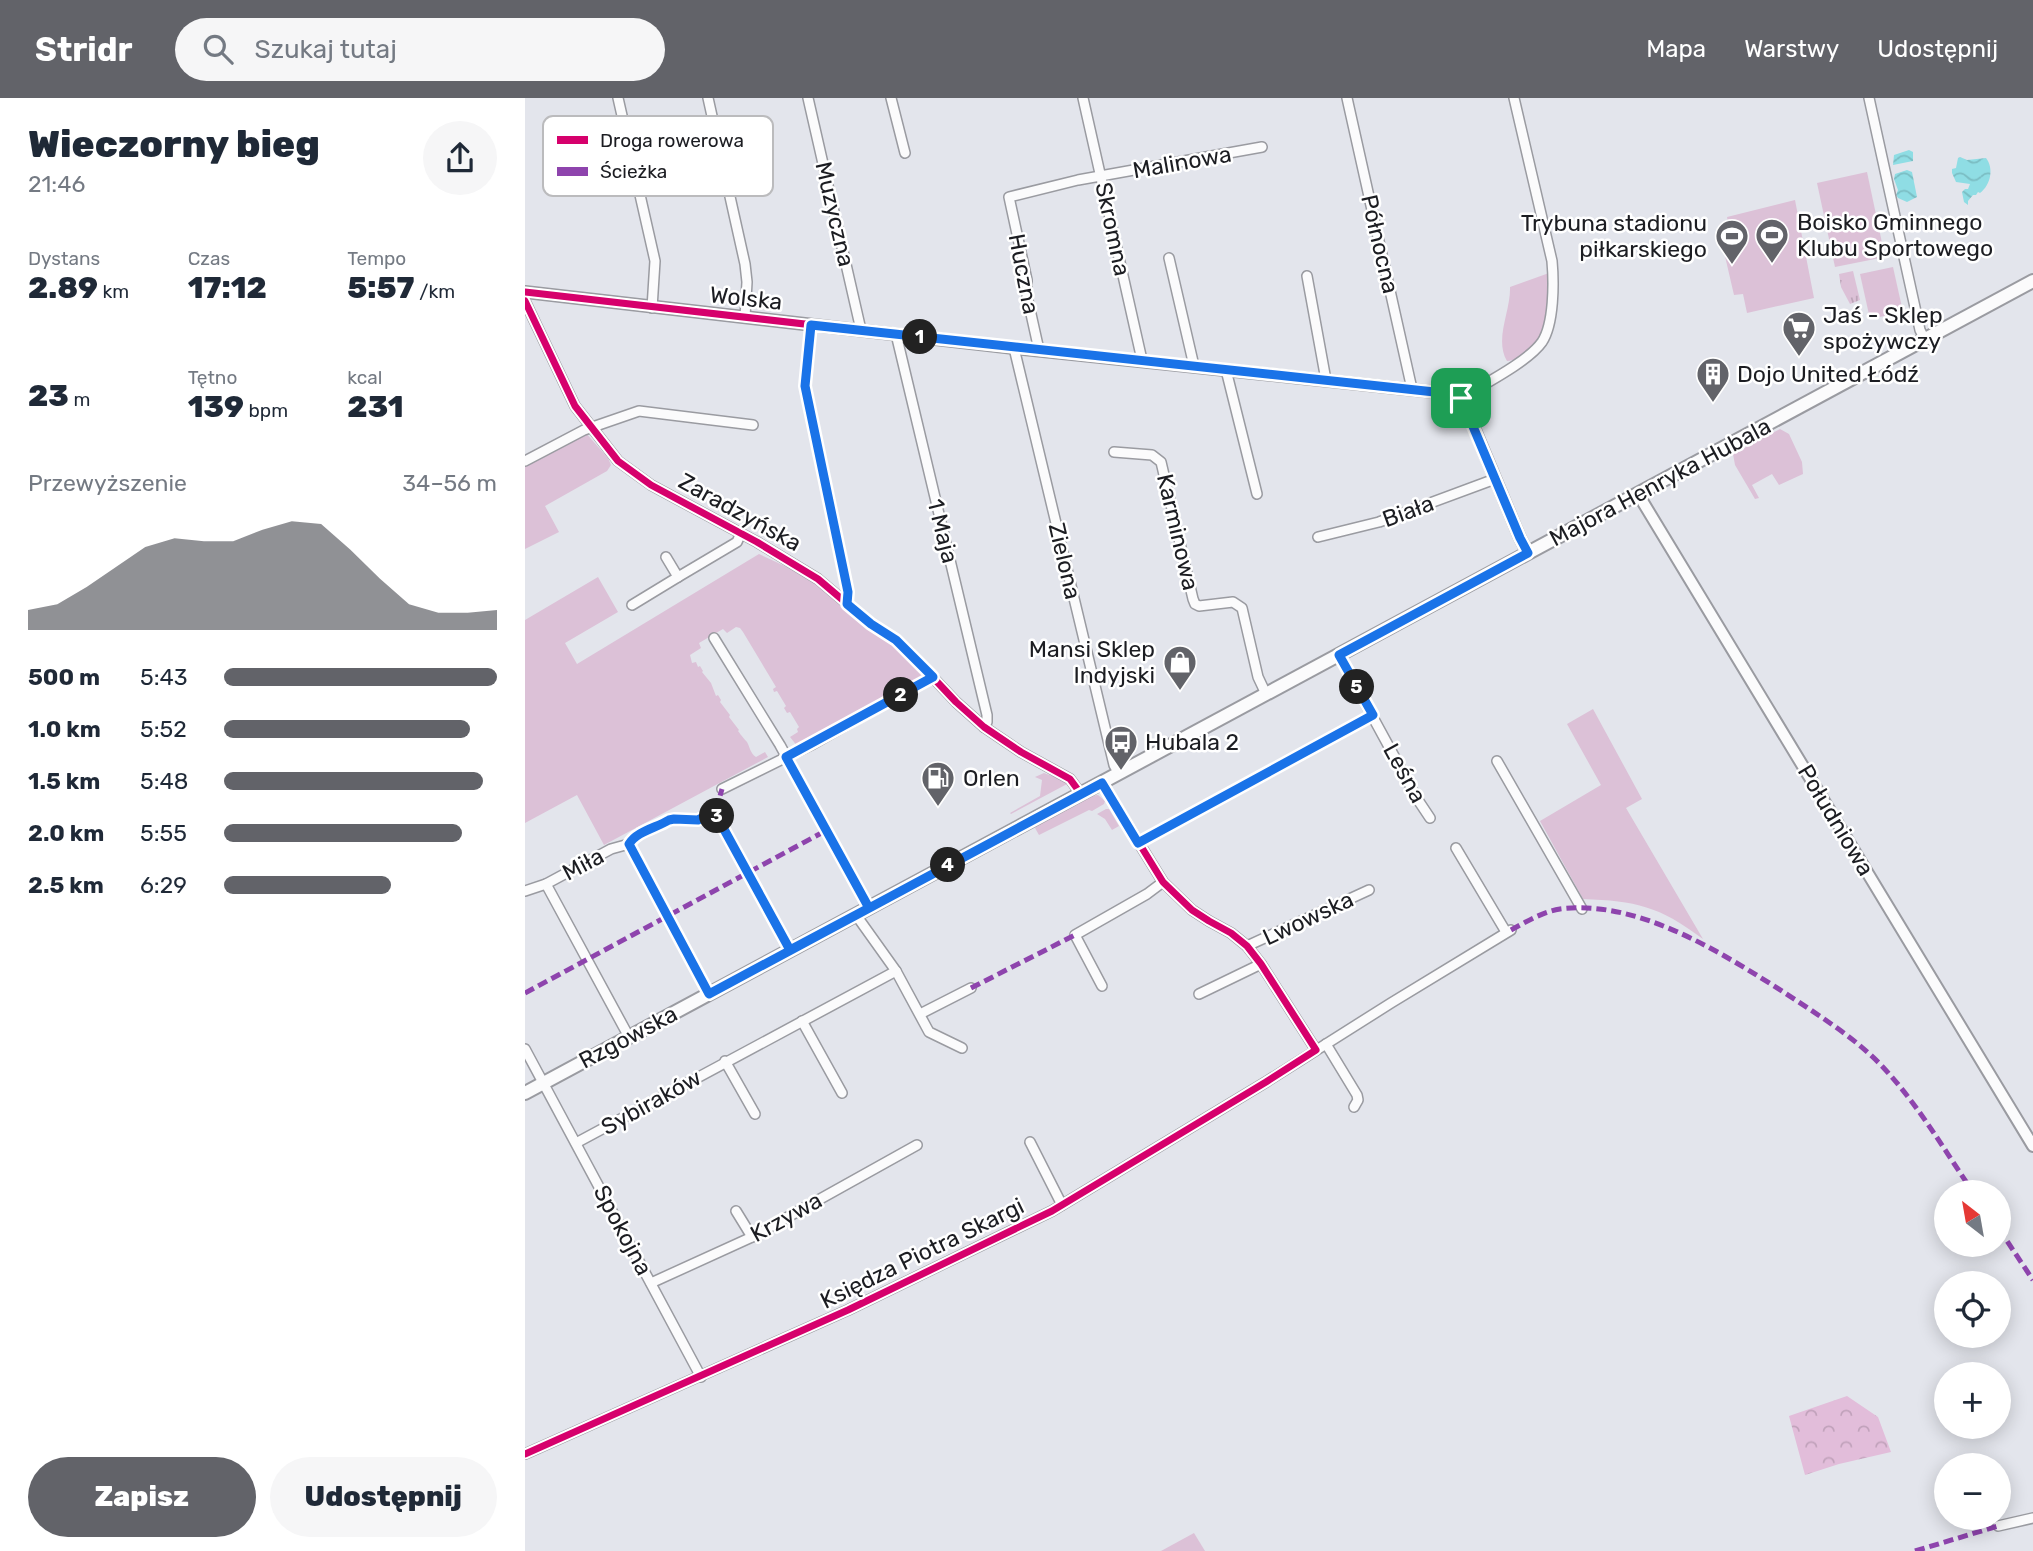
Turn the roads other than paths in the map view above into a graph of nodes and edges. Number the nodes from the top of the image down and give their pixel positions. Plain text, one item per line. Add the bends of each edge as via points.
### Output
1 (618, 98) edge
2 (708, 98) edge
3 (809, 98) edge
4 (891, 98) edge
5 (1083, 98) edge
6 (1347, 98) edge
7 (1514, 98) edge
8 (1869, 98) edge
9 (622, 116) edge
10 (712, 116) edge
11 (1262, 147) dead end
12 (905, 153) dead end
13 (1102, 176) junction
14 (640, 196) edge
15 (730, 196) edge
16 (1009, 197) joint
17 (1169, 258) dead end
18 (1307, 276) dead end
19 (2033, 281) edge
20 (525, 292) edge
21 (525, 301) edge
22 (652, 307) junction
23 (745, 317) junction
24 (811, 325) junction
25 (861, 330) junction
26 (896, 334) junction
27 (1925, 340) junction
28 (1014, 348) junction
29 (1039, 350) junction
30 (1142, 360) junction
31 (1194, 366) junction
32 (1226, 370) junction
33 (1326, 380) junction
34 (1412, 389) junction
35 (1461, 398) junction
36 (753, 425) dead end
37 (590, 427) junction
38 (1114, 452) dead end
39 (525, 461) edge
40 (1495, 478) junction
41 (1257, 494) dead end
42 (1638, 494) junction
43 (741, 533) junction
44 (1318, 537) dead end
45 (1528, 553) junction
46 (666, 557) dead end
47 (678, 577) junction
48 (847, 604) junction
49 (632, 605) dead end
50 (714, 638) dead end
51 (1339, 655) junction
52 (933, 677) junction
53 (1266, 694) junction
54 (1373, 715) junction
55 (984, 727) junction
56 (786, 757) junction
57 (1497, 761) dead end
58 (1119, 774) junction
59 (1102, 783) junction
60 (722, 789) dead end
61 (1081, 794) junction
62 (1430, 818) dead end
63 (1138, 843) junction
64 (629, 844) junction
65 (1457, 848) dead end
66 (1163, 882) junction
67 (546, 884) junction
68 (1370, 890) dead end
69 (525, 891) edge
70 (869, 908) junction
71 (1582, 909) dead end
72 (856, 915) junction
73 (1247, 946) junction
74 (790, 950) junction
75 (1261, 964) junction
76 (896, 971) junction
77 (1102, 986) dead end
78 (971, 988) dead end
79 (709, 994) junction
80 (1199, 995) dead end
81 (920, 1014) junction
82 (802, 1021) junction
83 (629, 1037) junction
84 (1326, 1044) junction
85 (962, 1048) dead end
86 (525, 1049) edge
87 (1316, 1049) junction
88 (725, 1061) junction
89 (544, 1083) junction
90 (525, 1093) edge
91 (842, 1093) dead end
92 (1354, 1107) dead end
93 (755, 1114) dead end
94 (1030, 1142) dead end
95 (576, 1143) junction
96 (917, 1145) dead end
97 (2033, 1146) edge
98 (1062, 1205) junction
99 (736, 1211) dead end
100 (752, 1237) junction
101 (651, 1283) junction
102 (701, 1377) junction
103 (525, 1454) edge
104 (2033, 1518) edge
105 (2011, 1523) edge

1 - 9 street
2 - 10 street
3 - 25 street, Muzyczna
4 - 12 street
5 - 13 street, Skromna
6 - 34 street, Północna
7 - 35 street via 1552,261 1549,322 1537,348
8 - 27 street
11 - 13 street, Malinowa
13 - 16 street, Malinowa
13 - 30 street, Skromna
14 - 22 street via 655,261
15 - 23 street via 745,264
16 - 29 street, Huczna
17 - 31 street
18 - 33 street
19 - 27 main road, Majora Henryka Hubala
20 - 22 street, Wolska
21 - 37 street, Zaradzyńska via 563,384
22 - 23 street, Wolska
23 - 24 street, Wolska
24 - 25 street, Wolska
24 - 48 street via 805,386
25 - 26 street, Wolska
26 - 28 street, Wolska
26 - 55 street, 1 Maja via 987,715
27 - 42 main road, Majora Henryka Hubala
28 - 29 street, Wolska
28 - 58 street, Zielona
29 - 30 street, Wolska
30 - 31 street, Wolska
31 - 32 street, Wolska
32 - 33 street, Wolska
32 - 41 street
33 - 34 street, Wolska
34 - 35 street, Wolska
35 - 40 street
36 - 37 street via 644,411
37 - 39 street
37 - 43 street, Zaradzyńska via 618,461 651,485
38 - 53 street, Karminowa via 1149,454 1161,462 1195,604 1233,602 1242,608
40 - 44 street, Biała via 1379,523
40 - 45 street
42 - 45 main road, Majora Henryka Hubala
42 - 97 street, Południowa
43 - 47 street via 737,542
43 - 48 street, Zaradzyńska via 818,579
45 - 51 main road, Majora Henryka Hubala
46 - 47 street
47 - 49 street
48 - 52 street, Zaradzyńska via 896,640
50 - 56 street
51 - 53 main road, Majora Henryka Hubala
51 - 54 street, Leśna
52 - 55 street, Zaradzyńska
52 - 56 street
53 - 58 main road, Majora Henryka Hubala
54 - 62 street, Leśna
54 - 63 street
55 - 61 street, Zaradzyńska via 1070,779
56 - 60 street
56 - 70 street
57 - 71 street
58 - 59 main road, Majora Henryka Hubala
59 - 61 main road, Rzgowska
59 - 63 street
61 - 70 main road, Rzgowska
63 - 66 street
64 - 67 street, Miła
64 - 74 street, Miła via 638,834 669,820 698,820 716,810
64 - 79 street
65 - 84 street, Księdza Piotra Skargi via 1509,931
66 - 73 street via 1192,910
66 - 77 street via 1075,935
67 - 69 street, Miła
67 - 83 street
68 - 73 street, Lwowska
70 - 72 main road, Rzgowska
72 - 74 main road, Rzgowska
72 - 76 street
73 - 75 street
74 - 79 main road, Rzgowska
75 - 80 street
75 - 87 street
76 - 81 street
76 - 82 street, Sybiraków
78 - 81 street
79 - 83 main road, Rzgowska
81 - 85 street via 929,1032
82 - 88 street, Sybiraków
82 - 91 street
83 - 89 main road, Rzgowska
84 - 87 street, Księdza Piotra Skargi
84 - 92 street via 1357,1095
86 - 89 street, Spokojna
87 - 98 street, Księdza Piotra Skargi
88 - 93 street, Sybiraków
88 - 95 street, Sybiraków
89 - 90 main road, Rzgowska
89 - 95 street, Spokojna
94 - 98 street
95 - 101 street, Spokojna
96 - 100 street, Krzywa
98 - 102 street, Księdza Piotra Skargi
99 - 100 street
100 - 101 street, Krzywa
101 - 102 street, Spokojna
102 - 103 street, Księdza Piotra Skargi
104 - 105 street

